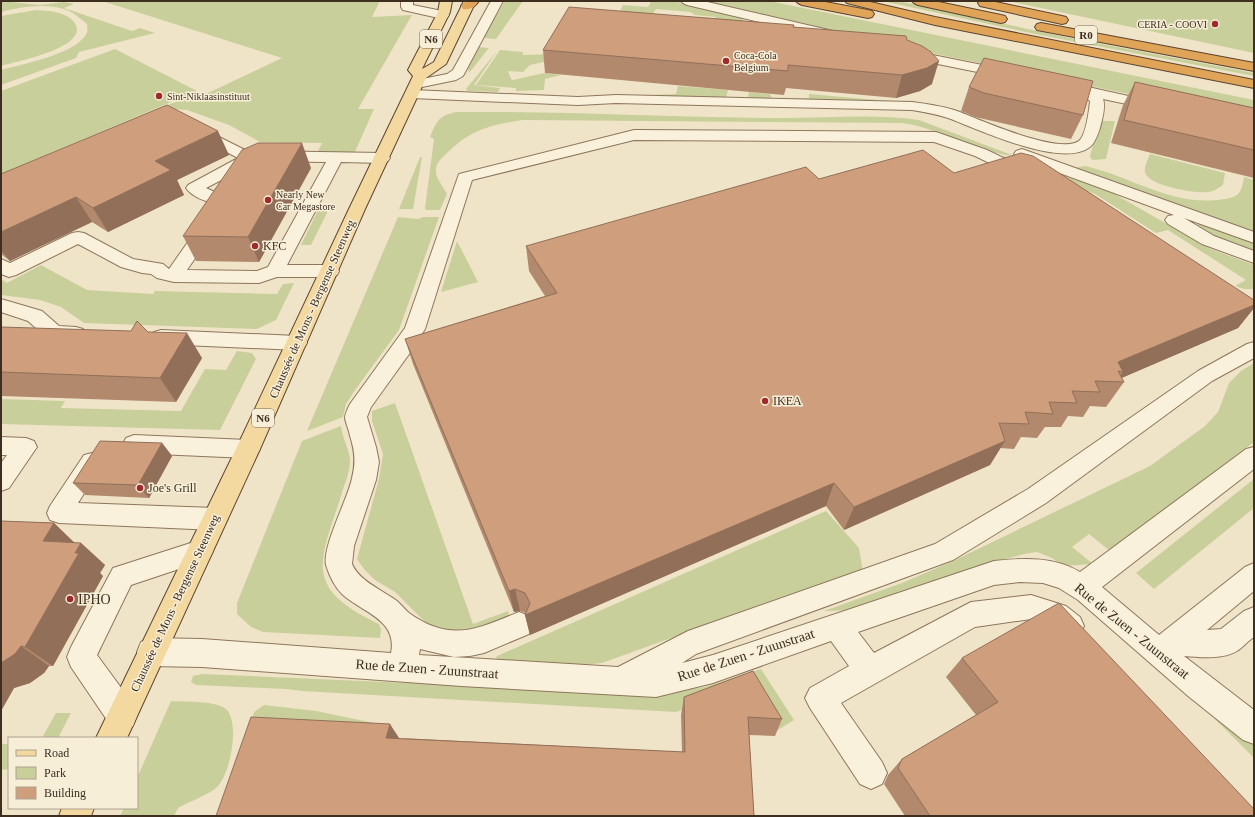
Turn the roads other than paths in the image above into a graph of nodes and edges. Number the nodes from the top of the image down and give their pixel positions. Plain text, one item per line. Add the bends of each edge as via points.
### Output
1 (407, 1) edge
2 (446, 1) edge
3 (497, 1) edge
4 (687, 1) edge
5 (802, 1) edge
6 (852, 1) edge
7 (918, 1) edge
8 (978, 1) edge
9 (470, 3) edge
10 (443, 15) junction
11 (857, 41) edge
12 (894, 50) edge
13 (1078, 50) junction
14 (1254, 64) edge
15 (1254, 67) edge
16 (1020, 76) edge
17 (1051, 83) edge
18 (1254, 84) edge
19 (1082, 89) junction
20 (414, 90) junction
21 (578, 101) junction
22 (1172, 110) edge
23 (767, 111) junction
24 (186, 125) edge
25 (889, 136) junction
26 (249, 158) junction
27 (382, 158) junction
28 (334, 161) junction
29 (1004, 165) junction
30 (1040, 180) edge
31 (1119, 190) junction
32 (225, 192) junction
33 (1254, 238) edge
34 (1254, 257) edge
35 (1, 265) edge
36 (275, 271) junction
37 (330, 271) junction
38 (174, 276) junction
39 (1, 306) edge
40 (93, 334) edge
41 (140, 336) edge
42 (297, 343) junction
43 (1254, 349) edge
44 (1, 446) edge
45 (248, 449) junction
46 (1254, 456) edge
47 (1, 481) edge
48 (215, 518) junction
49 (200, 551) junction
50 (1254, 575) edge
51 (1081, 587) junction
52 (1254, 620) edge
53 (398, 621) junction
54 (519, 625) dead end
55 (836, 626) junction
56 (1088, 642) edge
57 (454, 644) junction
58 (1166, 647) junction
59 (151, 652) junction
60 (403, 667) junction
61 (438, 670) junction
62 (870, 670) junction
63 (620, 681) junction
64 (117, 726) edge
65 (1254, 729) edge
66 (870, 773) dead end

1 - 10 street via 407,7
2 - 10 main road, Chaussée de Mons - Bergense Steenweg / N6
3 - 20 street via 458,73
4 - 11 street
5 - 13 highway via 1010,42
6 - 13 highway, R0
7 - 15 highway, R0
8 - 14 highway via 1207,51
9 - 20 main road, N6 via 439,64
10 - 20 main road, Chaussée de Mons - Bergense Steenweg / N6 via 416,70
12 - 16 street
13 - 18 highway, R0
17 - 19 street
19 - 21 street via 1098,100 1096,118 1085,144 1076,149 1064,150 1040,147 950,114 912,106 616,99
19 - 22 street
20 - 21 street
20 - 23 street via 704,113
20 - 27 main road, Chaussée de Mons - Bergense Steenweg / N6
21 - 23 street
23 - 31 street via 906,114 922,117
24 - 26 street
25 - 29 street via 905,145 931,152
25 - 29 street via 936,137 981,153
25 - 53 street via 634,134 465,177 414,329 361,404 356,417 367,462 364,480 341,546 339,564 352,586 389,610
26 - 28 street via 257,156
26 - 32 street via 188,184
27 - 28 street
27 - 37 main road, Chaussée de Mons - Bergense Steenweg / N6
28 - 32 street via 251,166
28 - 36 street
29 - 30 street
31 - 33 street
31 - 34 street via 1208,240
32 - 38 street
35 - 38 street via 9,271 78,237 127,264 156,268 164,274
36 - 37 street
36 - 38 street via 259,276
37 - 42 main road, Chaussée de Mons - Bergense Steenweg / N6
39 - 40 street via 35,316 54,333
41 - 42 street
42 - 45 main road, Chaussée de Mons - Bergense Steenweg / N6
43 - 63 street via 1205,376 1037,496 944,552 688,644
44 - 47 street via 26,447
45 - 48 main road, Chaussée de Mons - Bergense Steenweg / N6
45 - 48 street via 108,443 59,513
46 - 51 street
48 - 49 main road, Chaussée de Mons - Bergense Steenweg / N6
49 - 59 main road, Chaussée de Mons - Bergense Steenweg / N6
49 - 64 street via 122,576 81,657
50 - 58 street
51 - 55 street, Rue de Zuen - Zuunstraat via 1066,578 1043,571 994,573
51 - 58 street, Rue de Zuen - Zuunstraat
52 - 58 street via 1226,642
53 - 57 street via 421,636
53 - 60 street via 407,645
54 - 57 street via 484,640
55 - 62 street
55 - 63 street, Rue de Zuen - Zuunstraat via 713,669 656,683
56 - 62 street via 1056,615 1031,607 1012,609 970,615
57 - 61 street via 445,651
58 - 65 street, Rue de Zuen - Zuunstraat via 1198,686
59 - 60 street, Rue de Zuen - Zuunstraat via 202,653
59 - 64 main road, Chaussée de Mons - Bergense Steenweg / N6
60 - 61 street, Rue de Zuen - Zuunstraat
61 - 63 street, Rue de Zuen - Zuunstraat
62 - 66 street via 820,698

